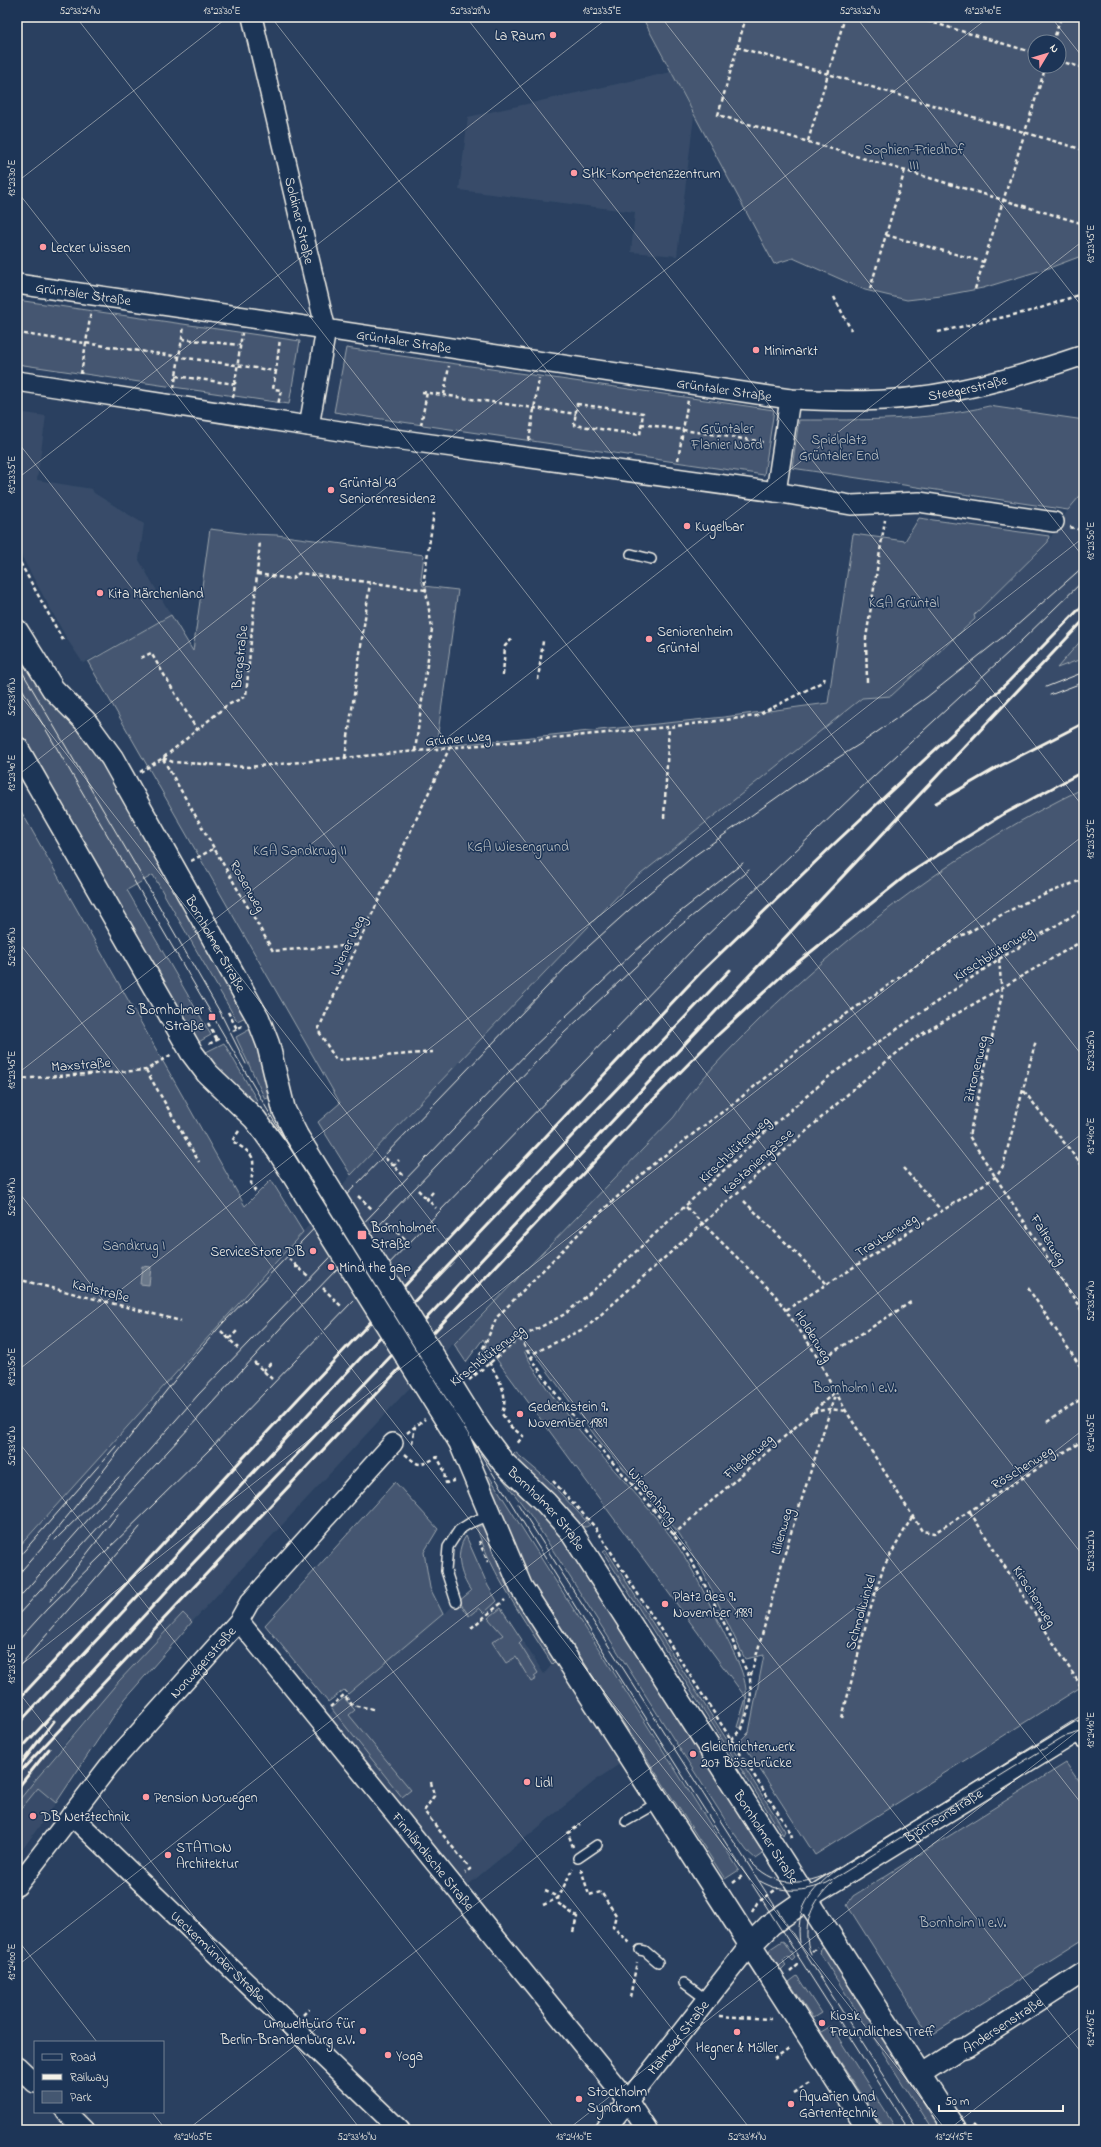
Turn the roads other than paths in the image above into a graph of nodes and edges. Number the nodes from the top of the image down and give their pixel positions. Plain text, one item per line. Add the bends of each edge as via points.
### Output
1 (252, 17) edge
2 (17, 284) edge
3 (326, 330) junction
4 (1084, 355) edge
5 (17, 381) edge
6 (790, 399) junction
7 (847, 401) joint
8 (309, 426) junction
9 (776, 492) junction
10 (1054, 522) dead end
11 (631, 554) dead end
12 (652, 558) dead end
13 (17, 631) edge
14 (17, 748) edge
15 (393, 1443) dead end
16 (491, 1514) junction
17 (456, 1602) dead end
18 (239, 1621) junction
19 (1082, 1734) edge
20 (659, 1802) junction
21 (71, 1815) junction
22 (626, 1821) dead end
23 (597, 1845) dead end
24 (578, 1858) road end
25 (17, 1886) edge
26 (807, 1900) junction
27 (750, 1945) junction
28 (640, 1950) road end
29 (658, 1962) dead end
30 (1084, 1972) edge
31 (684, 1983) dead end
32 (707, 2000) junction
33 (17, 2066) edge
34 (920, 2075) junction
35 (34, 2082) edge
36 (628, 2101) junction
37 (67, 2113) edge
38 (84, 2130) edge
39 (400, 2130) edge
40 (605, 2130) edge
41 (646, 2130) edge
42 (869, 2130) edge
43 (955, 2130) edge

1 - 3 street, Soldiner Straße
2 - 3 street, Grüntaler Straße
3 - 6 street, Grüntaler Straße
3 - 8 street, Soldiner Straße
4 - 7 street, Steegerstraße via 995,383 908,398
5 - 8 street
6 - 7 street, Grüntaler Straße
6 - 9 street, Grüntaler Straße
8 - 9 street
9 - 10 street via 851,505 919,502
11 - 12 lane
13 - 26 main road, Bornholmer Straße, bridge via 53,690 85,722 112,758 258,1018 268,1044 284,1110 297,1136 479,1430 503,1462 570,1530
14 - 16 main road, bridge via 192,1053 206,1073 256,1119 277,1149 460,1442
15 - 18 street, Norwegerstraße via 249,1603
16 - 17 lane via 459,1530 448,1547 446,1571
16 - 20 main road via 521,1587
18 - 21 street, Norwegerstraße via 109,1766
18 - 36 street, Finnländische Straße
19 - 26 street, Björnsonstraße
20 - 22 lane
20 - 27 main road
21 - 25 street, Norwegerstraße
21 - 39 street, Ueckermünder Straße
23 - 24 lane
26 - 27 main road via 771,1924
26 - 34 main road, Bornholmer Straße
27 - 32 street, Malmöer Straße
27 - 42 main road
28 - 29 lane
30 - 34 street, Andersenstraße
31 - 32 lane
32 - 36 street, Malmöer Straße
33 - 35 street
34 - 43 main road, Bornholmer Straße
36 - 40 street, Malmöer Straße
36 - 41 street, Finnländische Straße
37 - 38 street

